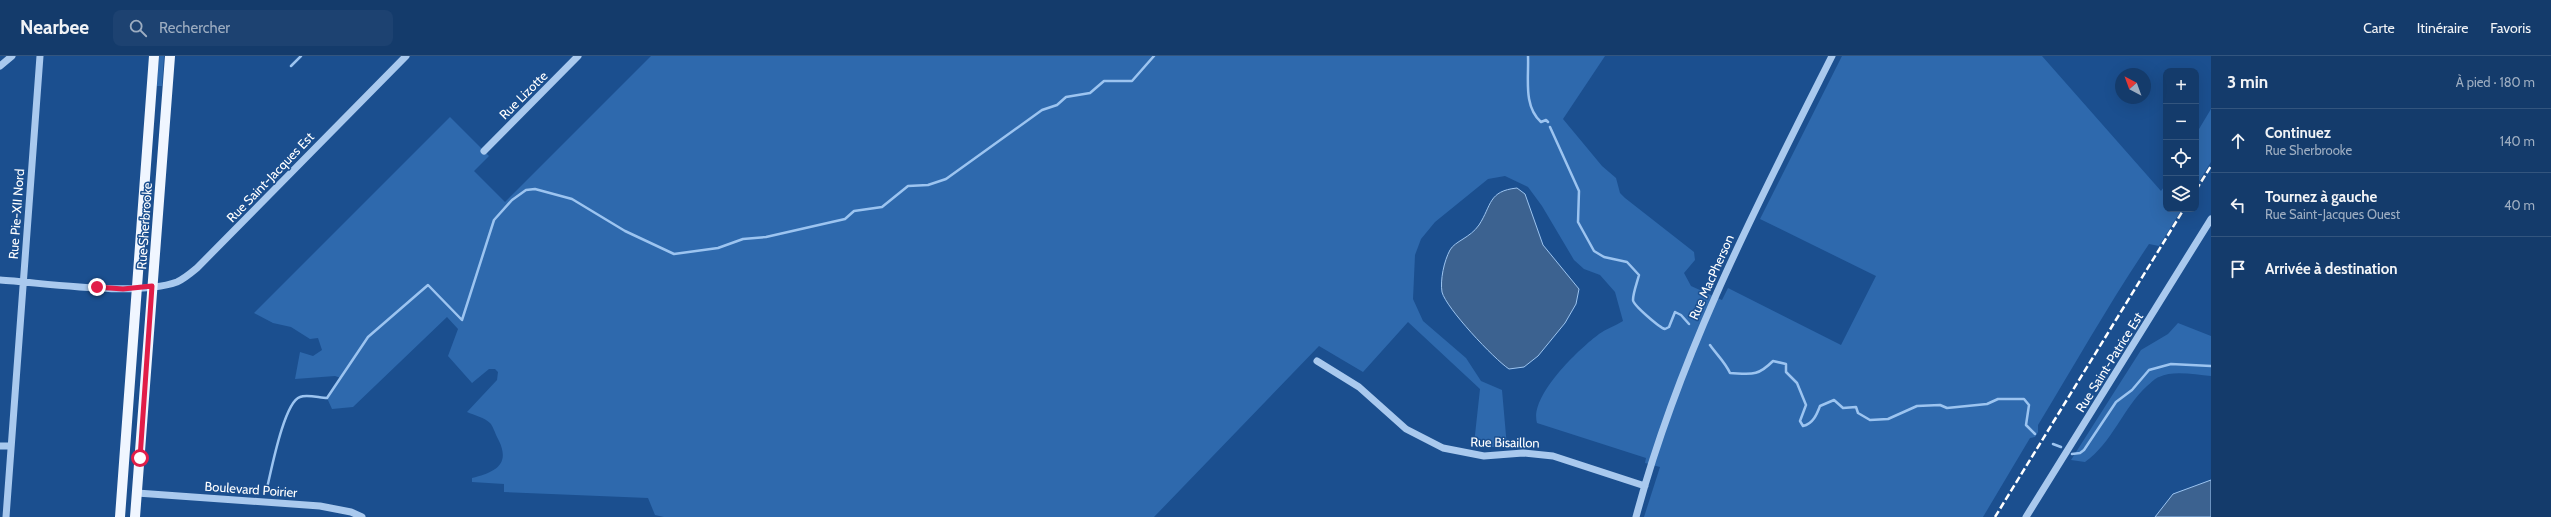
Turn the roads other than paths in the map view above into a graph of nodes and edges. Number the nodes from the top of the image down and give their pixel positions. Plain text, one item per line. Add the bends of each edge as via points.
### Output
1 (12, 56) edge
2 (40, 56) edge
3 (154, 56) edge
4 (170, 56) edge
5 (406, 56) edge
6 (578, 56) edge
7 (1832, 56) edge
8 (0, 66) edge
9 (484, 151) dead end
10 (2211, 219) edge
11 (0, 280) edge
12 (23, 281) junction
13 (152, 286) junction
14 (136, 288) junction
15 (1317, 361) dead end
16 (0, 446) edge
17 (11, 446) junction
18 (1644, 486) junction
19 (137, 493) junction
20 (6, 517) edge
21 (120, 517) edge
22 (135, 517) edge
23 (362, 517) edge
24 (1636, 517) edge
25 (2026, 517) edge

1 - 8 street
2 - 12 street, Rue Pie-XII Nord
3 - 14 main road, Rue Sherbrooke
4 - 13 main road, Rue Sherbrooke
5 - 13 street, Rue Saint-Jacques Est via 197,268 177,282
6 - 9 street, Rue Lizotte
7 - 18 street, Rue MacPherson via 1721,282 1690,357
10 - 25 street, Rue Saint-Patrice Est
11 - 12 street, Rue Saint-Jacques Est
12 - 14 street, Rue Saint-Jacques Est
12 - 17 street, Rue Pie-XII Nord
13 - 14 street, Rue Saint-Jacques Est
13 - 19 main road, Rue Sherbrooke
14 - 21 main road, Rue Sherbrooke
15 - 18 street, Rue Bisaillon via 1358,387 1406,429 1444,448 1484,456 1546,454
16 - 17 street
17 - 20 street, Rue Pie-XII Nord
18 - 24 street, Rue MacPherson
19 - 22 main road, Rue Sherbrooke
19 - 23 street, Boulevard Poirier via 325,506

